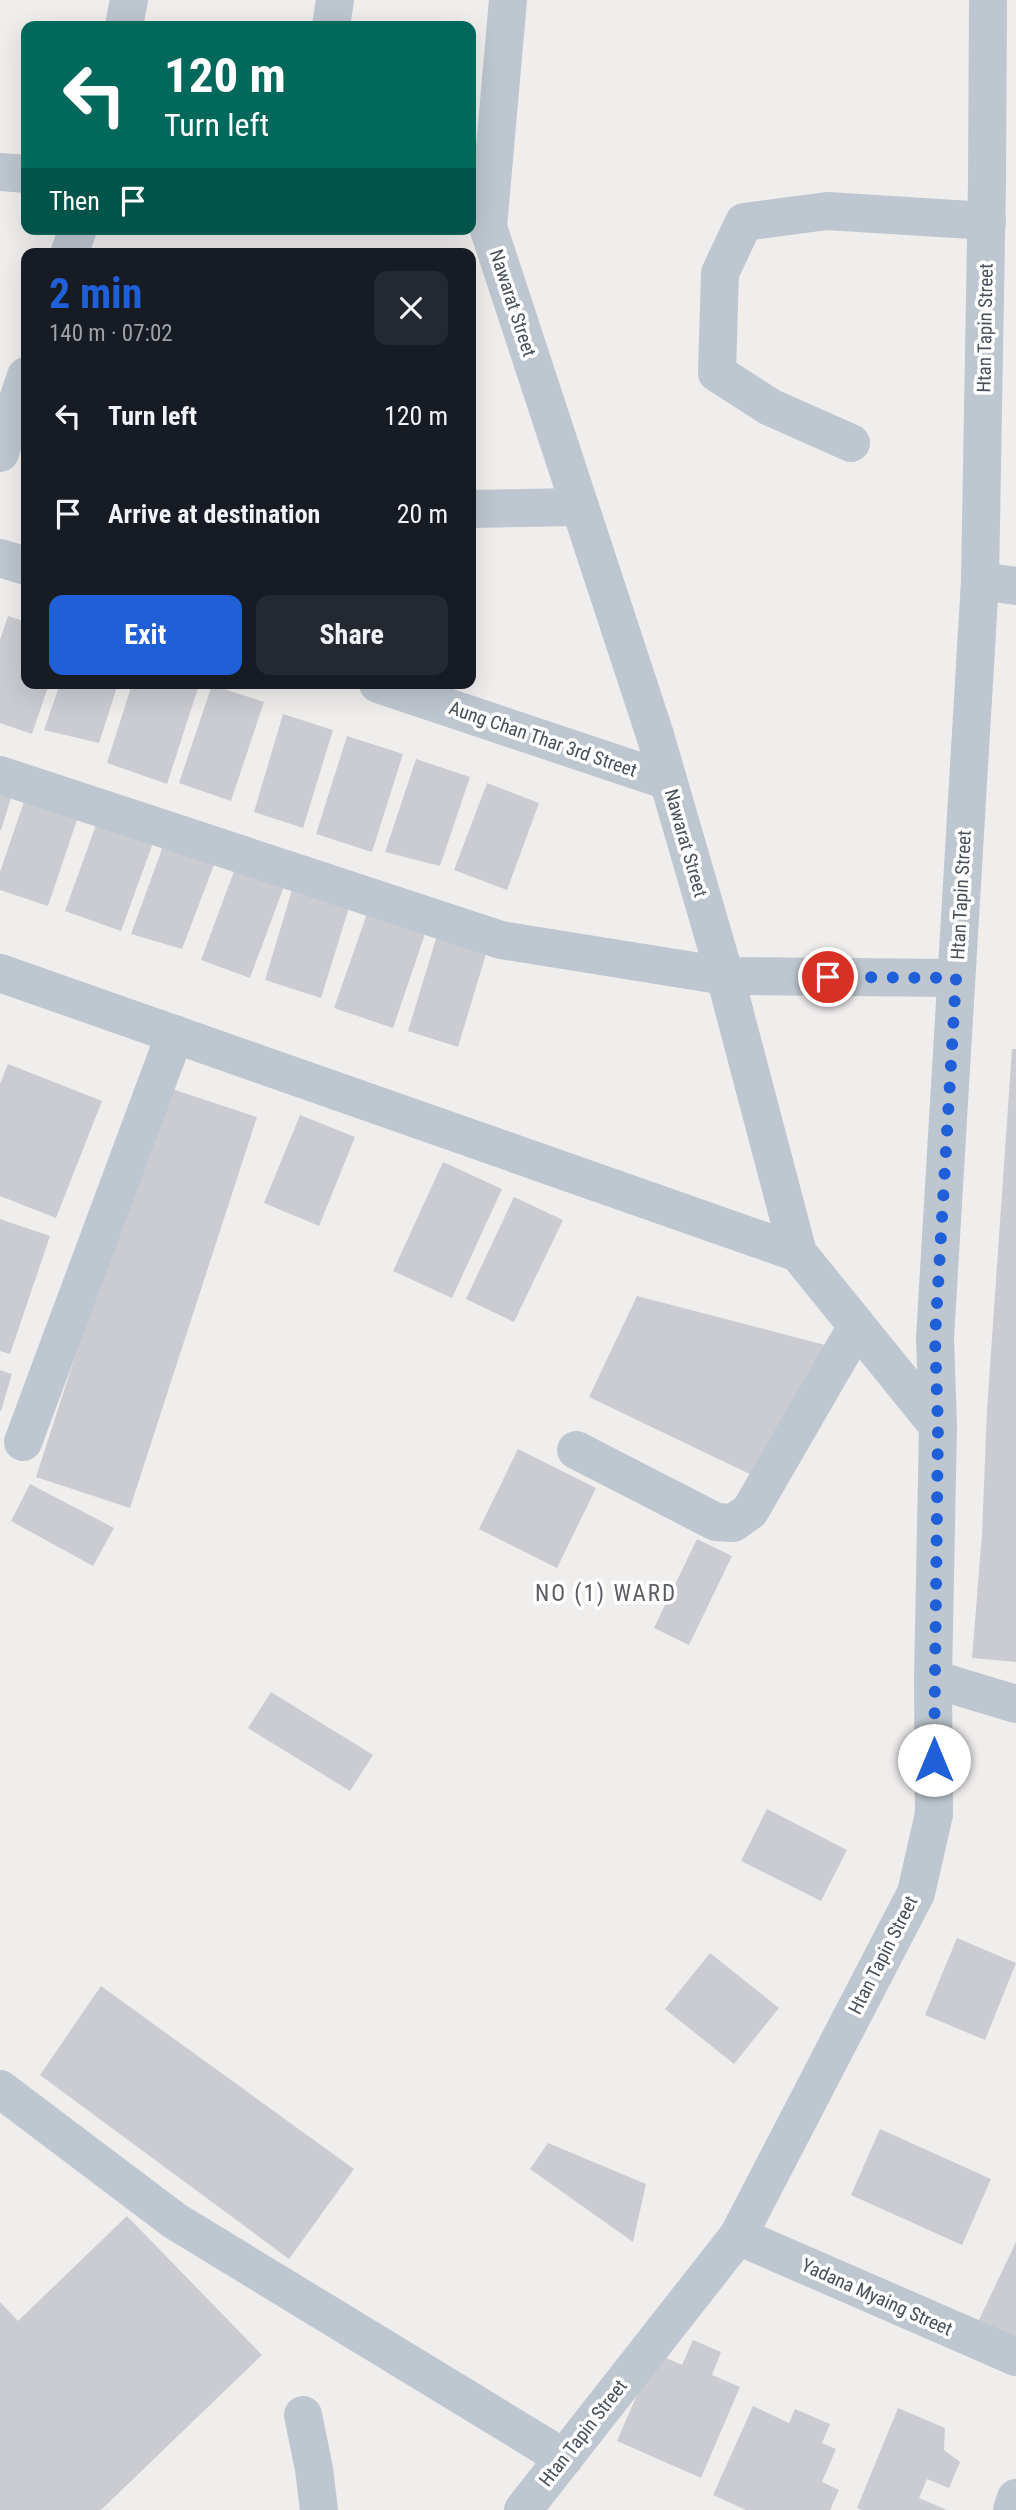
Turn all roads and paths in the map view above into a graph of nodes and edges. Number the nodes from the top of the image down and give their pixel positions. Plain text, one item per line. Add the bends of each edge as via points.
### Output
1 (129, 0) edge
2 (335, 0) edge
3 (508, 0) edge
4 (988, 0) edge
5 (125, 21) edge
6 (332, 21) edge
7 (483, 136) edge
8 (0, 172) edge
9 (21, 174) edge
10 (1002, 184) edge
11 (987, 220) junction
12 (479, 226) edge
13 (21, 391) edge
14 (851, 443) dead end
15 (0, 453) edge
16 (580, 508) junction
17 (476, 509) edge
18 (0, 558) edge
19 (21, 564) edge
20 (998, 584) edge
21 (393, 689) edge
22 (0, 775) edge
23 (668, 781) junction
24 (0, 973) edge
25 (725, 976) junction
26 (956, 978) junction
27 (175, 1034) junction
28 (798, 1253) junction
29 (857, 1325) junction
30 (938, 1426) junction
31 (23, 1442) dead end
32 (576, 1450) dead end
33 (933, 1679) junction
34 (1016, 1704) edge
35 (0, 2089) edge
36 (738, 2236) junction
37 (1016, 2357) edge
38 (303, 2415) dead end
39 (564, 2458) junction
40 (1016, 2498) edge
41 (319, 2510) edge
42 (523, 2510) edge
43 (1012, 2510) edge

1 - 5 street
2 - 6 street
3 - 7 street
4 - 10 street, Htan Tapin Street
7 - 12 street
8 - 9 street
10 - 11 street, Htan Tapin Street
11 - 14 street via 827,211 744,222 720,273 717,373 770,407
11 - 20 street, Htan Tapin Street
12 - 16 street, Nawarat Street
13 - 15 street
16 - 17 street
16 - 23 street, Nawarat Street
18 - 19 street
20 - 26 street, Htan Tapin Street
21 - 23 street, Aung Chan Thar 3rd Street
22 - 25 street via 501,940
23 - 25 street, Nawarat Street
24 - 27 street
25 - 26 street
25 - 28 street, Nawarat Street
26 - 30 street, Htan Tapin Street via 935,1338
27 - 28 street
27 - 31 street
28 - 29 street, Nawarat Street
29 - 30 street, Nawarat Street
29 - 32 street via 750,1511 733,1523 716,1522
30 - 33 street, Htan Tapin Street
33 - 34 street
33 - 36 street, Htan Tapin Street via 934,1814 916,1893
35 - 39 street via 175,2221
36 - 37 street, Yadana Myaing Street
36 - 39 street, Htan Tapin Street
38 - 41 street
39 - 42 street, Htan Tapin Street
40 - 43 street

